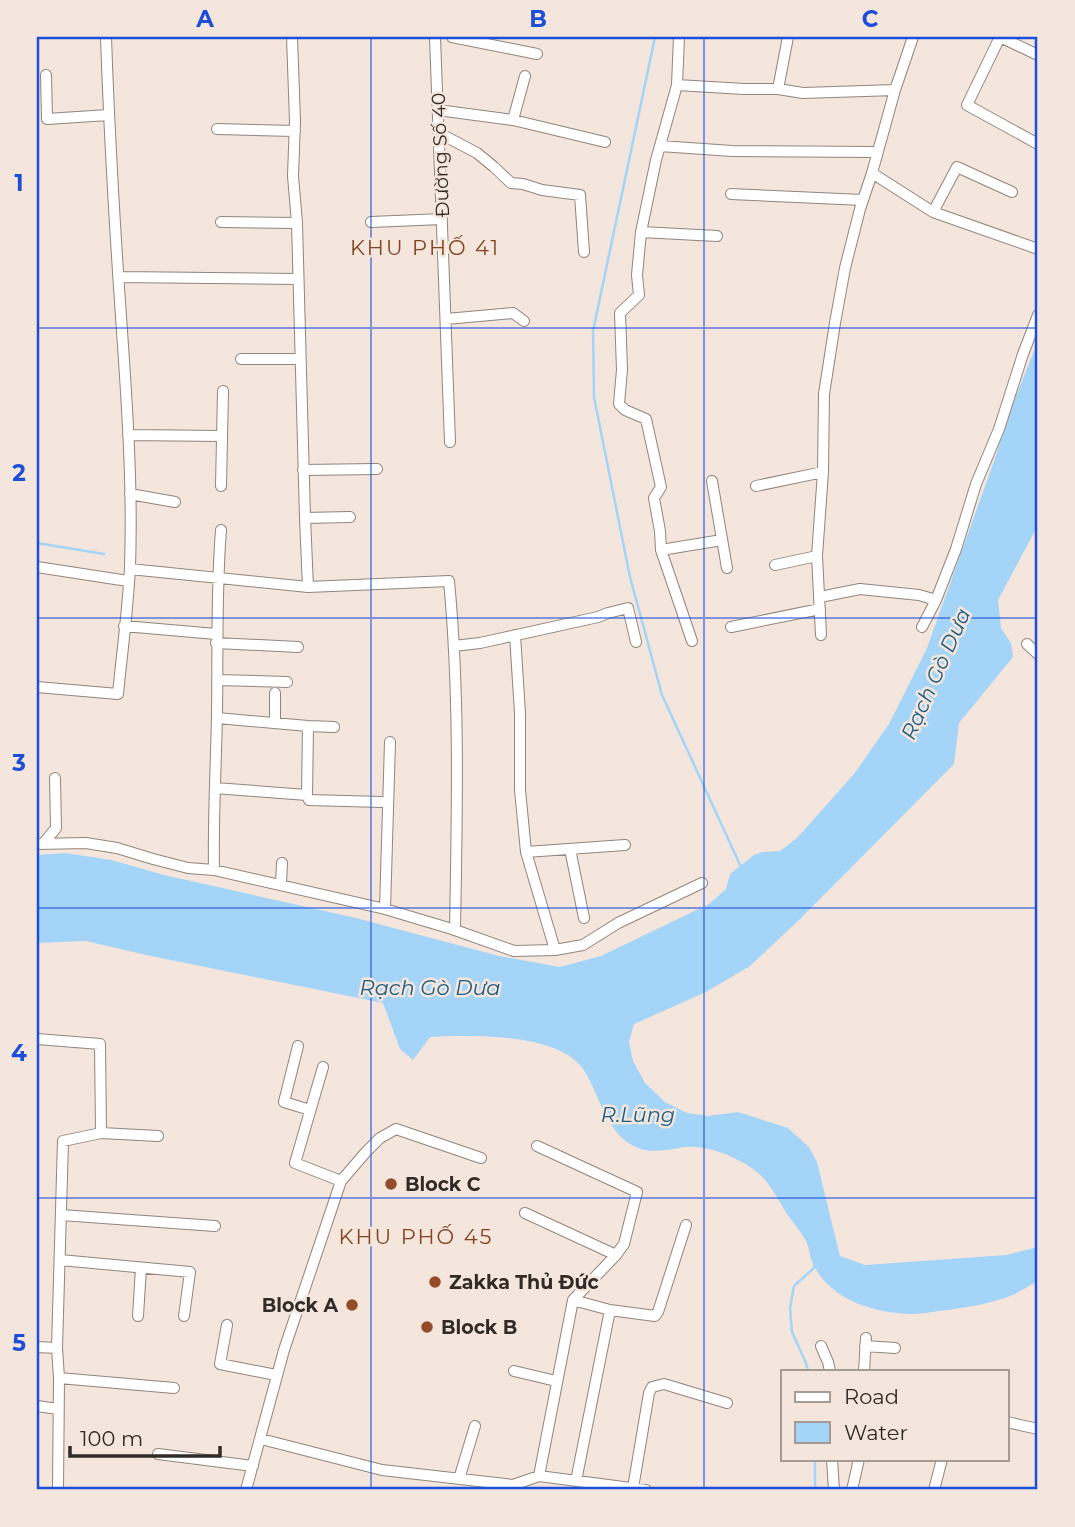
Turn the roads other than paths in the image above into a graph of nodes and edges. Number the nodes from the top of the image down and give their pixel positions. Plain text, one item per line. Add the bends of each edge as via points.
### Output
1 (106, 37) edge
2 (292, 37) edge
3 (435, 37) edge
4 (452, 37) edge
5 (679, 37) edge
6 (788, 37) edge
7 (913, 37) edge
8 (1000, 37) edge
9 (537, 54) dead end
10 (1038, 55) edge
11 (46, 75) dead end
12 (525, 76) dead end
13 (677, 85) junction
14 (778, 89) junction
15 (895, 90) junction
16 (438, 110) junction
17 (108, 115) junction
18 (513, 120) junction
19 (217, 129) dead end
20 (295, 131) junction
21 (439, 133) junction
22 (605, 142) dead end
23 (1038, 144) edge
24 (660, 146) junction
25 (878, 152) junction
26 (872, 173) junction
27 (1012, 192) dead end
28 (731, 194) dead end
29 (863, 200) junction
30 (933, 212) junction
31 (442, 219) junction
32 (221, 222) dead end
33 (371, 222) dead end
34 (297, 223) junction
35 (641, 232) junction
36 (717, 236) dead end
37 (1038, 249) edge
38 (584, 253) dead end
39 (119, 277) junction
40 (298, 279) junction
41 (1038, 315) edge
42 (446, 319) junction
43 (524, 321) dead end
44 (241, 359) dead end
45 (300, 359) junction
46 (223, 391) dead end
47 (128, 435) junction
48 (222, 436) junction
49 (450, 442) dead end
50 (377, 469) dead end
51 (303, 470) junction
52 (823, 472) junction
53 (712, 481) dead end
54 (221, 486) dead end
55 (756, 486) dead end
56 (130, 494) junction
57 (175, 502) dead end
58 (350, 517) dead end
59 (305, 518) junction
60 (221, 530) dead end
61 (722, 540) junction
62 (662, 550) junction
63 (817, 556) junction
64 (775, 565) dead end
65 (37, 567) edge
66 (727, 568) dead end
67 (130, 569) junction
68 (217, 579) junction
69 (128, 581) junction
70 (309, 587) junction
71 (820, 597) junction
72 (936, 600) junction
73 (820, 609) junction
74 (124, 626) junction
75 (731, 627) dead end
76 (922, 627) dead end
77 (515, 635) junction
78 (821, 635) dead end
79 (216, 639) junction
80 (692, 641) dead end
81 (636, 642) dead end
82 (1027, 644) dead end
83 (454, 646) junction
84 (298, 648) dead end
85 (1038, 654) edge
86 (217, 680) junction
87 (287, 682) dead end
88 (37, 688) edge
89 (275, 693) dead end
90 (217, 718) junction
91 (275, 722) junction
92 (308, 726) junction
93 (334, 727) dead end
94 (390, 742) dead end
95 (55, 778) dead end
96 (215, 788) junction
97 (307, 795) junction
98 (382, 802) dead end
99 (40, 844) edge
100 (625, 845) dead end
101 (570, 849) junction
102 (526, 852) junction
103 (282, 863) dead end
104 (214, 870) junction
105 (702, 883) dead end
106 (281, 884) junction
107 (385, 909) junction
108 (584, 918) dead end
109 (455, 930) junction
110 (555, 950) junction
111 (37, 1039) edge
112 (298, 1046) dead end
113 (323, 1067) dead end
114 (310, 1110) junction
115 (101, 1133) junction
116 (158, 1136) dead end
117 (537, 1146) dead end
118 (481, 1158) dead end
119 (341, 1181) junction
120 (525, 1213) dead end
121 (61, 1215) junction
122 (686, 1225) dead end
123 (215, 1226) dead end
124 (616, 1255) junction
125 (60, 1261) junction
126 (141, 1268) junction
127 (573, 1300) junction
128 (610, 1310) junction
129 (138, 1316) dead end
130 (184, 1316) dead end
131 (227, 1325) dead end
132 (821, 1346) dead end
133 (37, 1347) edge
134 (57, 1348) junction
135 (895, 1348) dead end
136 (830, 1370) edge
137 (864, 1370) edge
138 (514, 1371) dead end
139 (276, 1375) junction
140 (59, 1378) junction
141 (556, 1381) junction
142 (174, 1388) dead end
143 (727, 1403) dead end
144 (37, 1406) edge
145 (58, 1409) junction
146 (1009, 1422) edge
147 (475, 1426) dead end
148 (1038, 1429) edge
149 (261, 1439) junction
150 (158, 1454) dead end
151 (832, 1460) edge
152 (859, 1460) edge
153 (942, 1460) edge
154 (253, 1466) junction
155 (539, 1476) junction
156 (460, 1479) junction
157 (576, 1481) junction
158 (513, 1488) edge
159 (633, 1488) junction
160 (58, 1490) edge
161 (246, 1490) edge
162 (646, 1490) edge
163 (834, 1490) edge
164 (852, 1490) edge
165 (934, 1490) edge

1 - 17 street
2 - 20 street
3 - 16 street, Đường Số 40
4 - 9 street
5 - 13 street
6 - 14 street
7 - 15 street
8 - 10 street
8 - 23 street via 967,105
11 - 17 street via 47,119
12 - 18 street
13 - 14 street
13 - 24 street
14 - 15 street via 803,93
15 - 25 street
16 - 18 street
16 - 21 street, Đường Số 40
17 - 39 street
18 - 22 street
19 - 20 street
20 - 34 street
21 - 31 street, Đường Số 40
21 - 38 street via 477,153 511,183 580,195
24 - 25 street
24 - 35 street
25 - 26 street
26 - 29 street
26 - 30 street
27 - 30 street via 957,167
28 - 29 street
29 - 52 street via 845,268 824,394
30 - 37 street
31 - 33 street
31 - 42 street, Đường Số 40
32 - 34 street
34 - 40 street
35 - 36 street
35 - 62 street via 639,295 620,313 619,404 646,419 661,487 654,498
39 - 40 street
39 - 47 street
40 - 45 street
41 - 72 street
42 - 43 street via 513,313
42 - 49 street, Đường Số 40
44 - 45 street
45 - 51 street
46 - 48 street
47 - 48 street
47 - 56 street
48 - 54 street
50 - 51 street
51 - 59 street
52 - 55 street
52 - 63 street
53 - 61 street
56 - 57 street
56 - 67 street
58 - 59 street
59 - 70 street
60 - 68 street
61 - 62 street
61 - 66 street
62 - 80 street
63 - 64 street
63 - 71 street
65 - 69 street
67 - 68 street
67 - 69 street
68 - 70 street
68 - 79 street
69 - 74 street
70 - 83 street via 449,581
71 - 72 street via 860,589
71 - 73 street
72 - 76 street
73 - 75 street
73 - 78 street
74 - 79 street
74 - 88 street via 118,694
77 - 81 street via 628,608
77 - 83 street
77 - 102 street
79 - 84 street
79 - 86 street
82 - 85 street
83 - 109 street
86 - 87 street
86 - 90 street
89 - 91 street
90 - 91 street
90 - 96 street
91 - 92 street
92 - 93 street
92 - 97 street
94 - 107 street
95 - 99 street via 56,828
96 - 97 street
96 - 104 street
97 - 98 street via 309,800
99 - 104 street via 86,843
100 - 101 street
101 - 102 street
101 - 108 street
102 - 110 street
103 - 106 street
104 - 106 street
105 - 110 street via 583,945
106 - 107 street
107 - 109 street
109 - 110 street via 514,951
111 - 115 street via 100,1044
112 - 114 street via 284,1102
113 - 114 street
114 - 119 street via 295,1163
115 - 116 street
115 - 121 street via 63,1140
117 - 124 street via 637,1192 624,1244
118 - 119 street via 396,1129 380,1138
119 - 139 street
120 - 124 street
121 - 123 street
121 - 125 street
122 - 128 street via 656,1316
124 - 127 street
125 - 126 street
125 - 134 street
126 - 129 street
126 - 130 street via 190,1272
127 - 128 street
127 - 141 street
128 - 157 street
131 - 139 street via 220,1364
132 - 136 street
133 - 134 street
134 - 140 street
135 - 137 street via 865,1342
138 - 141 street
139 - 149 street
140 - 142 street
140 - 145 street
141 - 155 street
143 - 159 street via 664,1384 652,1387
144 - 145 street
145 - 160 street
146 - 148 street
147 - 156 street
149 - 154 street
149 - 156 street via 382,1470
150 - 154 street
151 - 163 street
152 - 164 street
153 - 165 street
154 - 161 street
155 - 157 street
155 - 158 street
156 - 158 street
157 - 159 street
159 - 162 street

